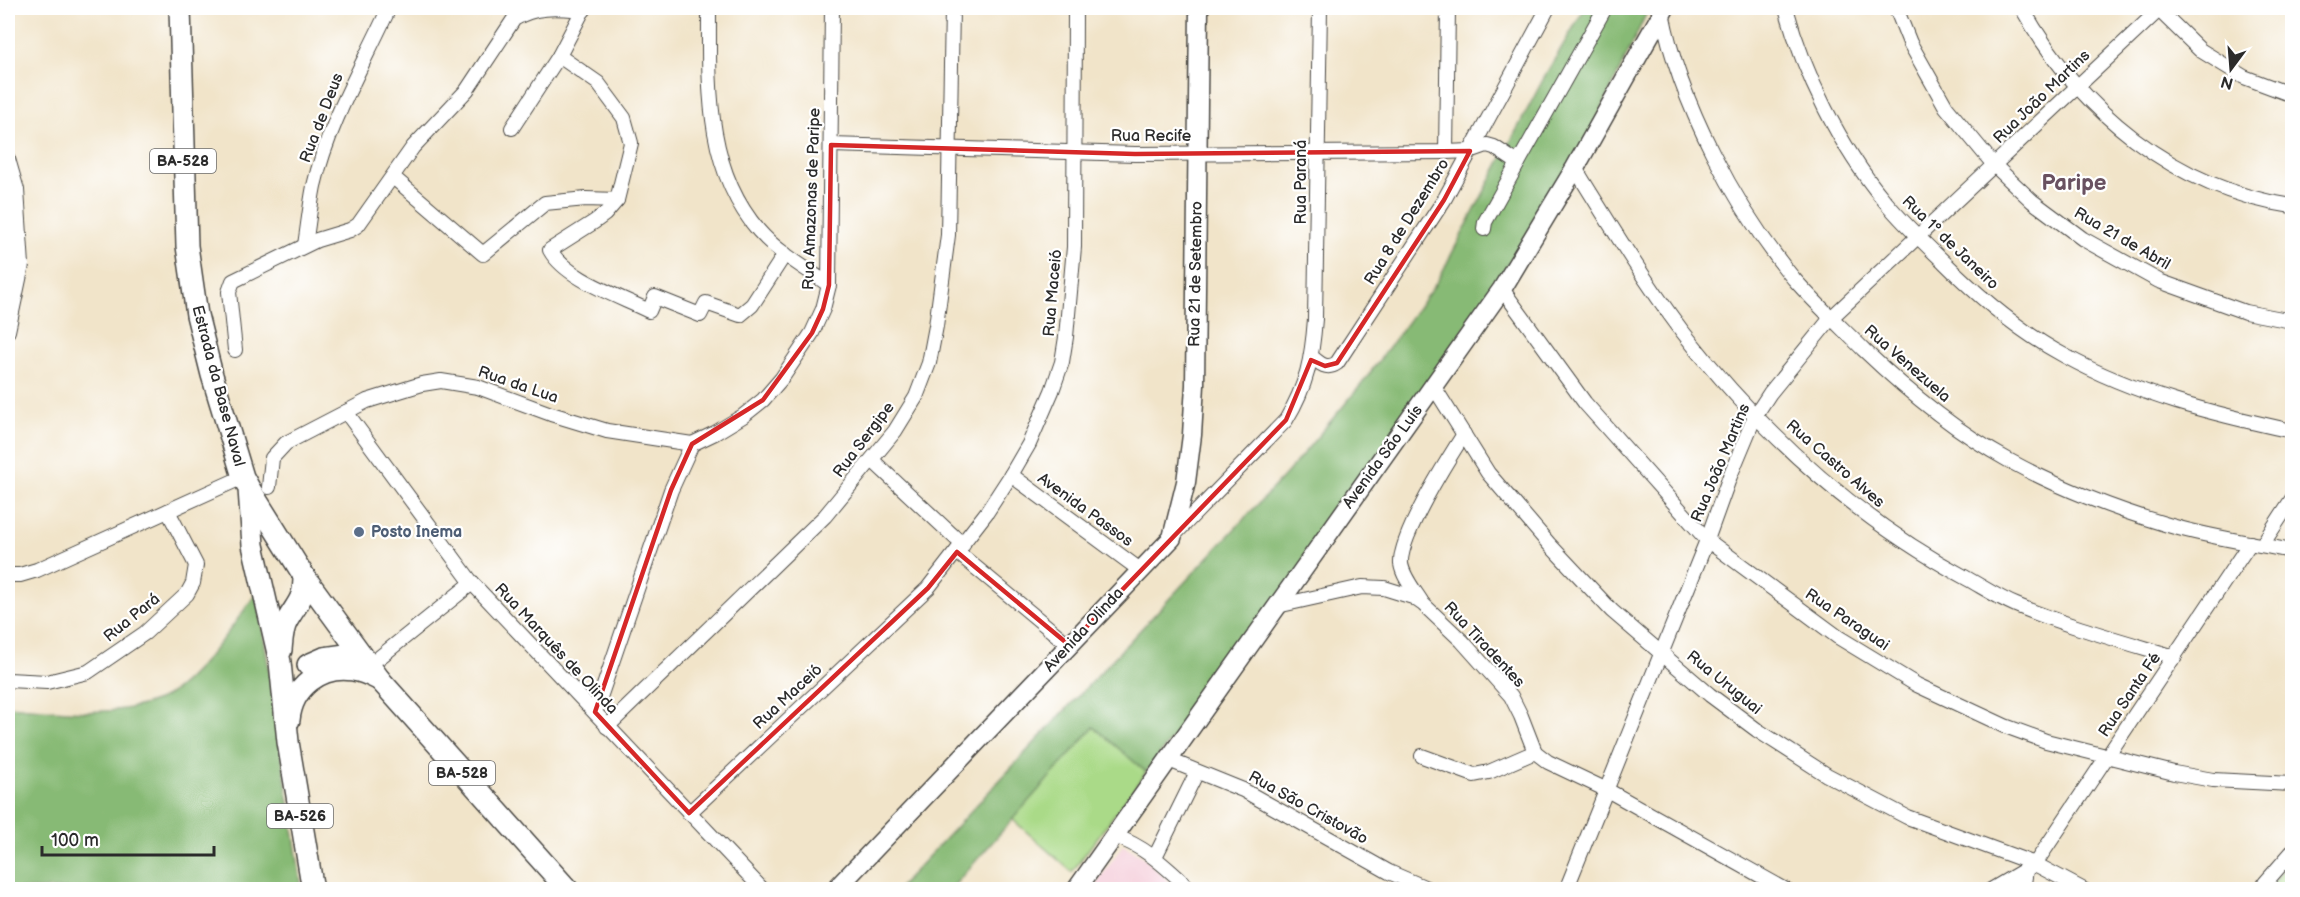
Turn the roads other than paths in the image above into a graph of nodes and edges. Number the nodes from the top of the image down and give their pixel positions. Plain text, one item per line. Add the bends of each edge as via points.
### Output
1 (180, 8) edge
2 (389, 8) edge
3 (708, 8) edge
4 (832, 8) edge
5 (952, 8) edge
6 (1075, 8) edge
7 (1199, 8) edge
8 (1320, 8) edge
9 (1448, 8) edge
10 (1548, 8) edge
11 (1605, 8) edge
12 (1786, 8) edge
13 (1896, 8) edge
14 (2022, 8) edge
15 (2159, 8) edge
16 (584, 9) edge
17 (1664, 10) edge
18 (559, 56) junction
19 (2076, 86) junction
20 (2292, 95) edge
21 (512, 128) dead end
22 (831, 145) junction
23 (950, 147) junction
24 (1470, 151) junction
25 (1074, 152) junction
26 (1446, 152) junction
27 (1197, 153) junction
28 (1317, 153) junction
29 (8, 159) edge
30 (1518, 164) junction
31 (1994, 165) junction
32 (1575, 168) junction
33 (393, 177) junction
34 (617, 200) junction
35 (2292, 206) edge
36 (1484, 229) dead end
37 (1918, 237) junction
38 (305, 245) junction
39 (785, 254) junction
40 (829, 285) junction
41 (1502, 288) junction
42 (1831, 318) junction
43 (2292, 321) edge
44 (8, 331) edge
45 (235, 350) dead end
46 (1312, 357) junction
47 (1434, 387) junction
48 (346, 412) junction
49 (1755, 416) junction
50 (2292, 431) edge
51 (1464, 434) junction
52 (692, 444) junction
53 (872, 460) junction
54 (1011, 476) junction
55 (254, 484) junction
56 (2292, 499) edge
57 (168, 511) junction
58 (1172, 538) junction
59 (1707, 540) junction
60 (2256, 544) junction
61 (960, 549) junction
62 (2292, 551) edge
63 (1140, 570) junction
64 (8, 574) edge
65 (304, 576) junction
66 (472, 583) junction
67 (1423, 604) junction
68 (1277, 606) junction
69 (1069, 645) junction
70 (1661, 654) junction
71 (370, 655) junction
72 (2175, 657) junction
73 (279, 663) junction
74 (8, 680) edge
75 (380, 680) junction
76 (595, 712) junction
77 (285, 717) junction
78 (607, 727) junction
79 (288, 742) junction
80 (1535, 752) junction
81 (1422, 756) dead end
82 (2107, 757) junction
83 (1168, 760) junction
84 (1197, 772) junction
85 (2292, 784) edge
86 (1607, 790) junction
87 (689, 813) junction
88 (1114, 836) junction
89 (2292, 852) edge
90 (1155, 857) junction
91 (2031, 867) junction
92 (1178, 878) junction
93 (313, 890) edge
94 (568, 890) edge
95 (763, 890) edge
96 (835, 890) edge
97 (1076, 890) edge
98 (1169, 890) edge
99 (1191, 890) edge
100 (1431, 890) edge
101 (1566, 890) edge
102 (1786, 890) edge
103 (1991, 890) edge
104 (2023, 890) edge
105 (2084, 890) edge
106 (2263, 890) edge

1 - 55 main road, Estrada da Base Naval / BA-528 via 185,202 192,284 212,375
2 - 38 street, Rua de Deus via 354,77 326,149 315,185
3 - 39 street via 709,98 725,176 760,232
4 - 22 street, Rua Amazonas de Paripe
5 - 23 street, Rua Sergipe
6 - 25 street, Rua Maceió
7 - 27 main road, Rua 21 de Setembro
8 - 28 street, Rua Paraná
9 - 26 street
10 - 24 street, Rua 8 de Dezembro
11 - 30 street
12 - 37 street, Rua 1º de Janeiro via 1795,41 1846,146 1883,200
13 - 31 street, Rua 21 de Abril via 1910,43 1946,107
14 - 19 street via 2054,60
15 - 19 street, Rua João Martins
15 - 20 street via 2200,50 2244,77
16 - 18 street
16 - 33 street via 538,9 514,19 467,90 413,147
17 - 32 main road, Avenida São Luís
17 - 42 street, Rua Venezuela via 1667,38 1716,161 1794,279
18 - 21 street
18 - 34 street via 598,83 624,118 631,136 630,152
19 - 31 street, Rua João Martins
19 - 35 street via 2139,144 2182,169 2227,190
22 - 23 street, Rua Recife
22 - 40 street, Rua Amazonas de Paripe
23 - 25 street, Rua Recife
23 - 53 street, Rua Sergipe via 948,235 928,363 916,397
24 - 26 street, Rua Recife
24 - 30 street, Rua Recife via 1487,145
24 - 46 street, Rua 8 de Dezembro via 1444,200 1337,363 1325,366
25 - 27 street, Rua Recife
25 - 54 street, Rua Maceió via 1074,247 1062,362 1029,444
26 - 28 street, Rua Recife
27 - 28 street, Rua Recife
27 - 58 main road, Rua 21 de Setembro via 1192,435 1186,482
28 - 46 street, Rua Paraná via 1318,235
29 - 44 street via 17,190 22,266
30 - 36 street
31 - 37 street, Rua João Martins
31 - 43 street, Rua 21 de Abril via 2032,201 2083,239 2159,281 2245,312
32 - 41 main road, Avenida São Luís
32 - 49 street, Rua Castro Alves via 1682,330
33 - 34 street via 483,254 545,203
33 - 38 street via 358,225
34 - 39 street via 594,222 550,250 556,260 580,277 649,311 655,297 700,315 706,303 740,315 752,305
37 - 42 street, Rua João Martins
37 - 50 street, Rua 1º de Janeiro via 1971,289 2064,356 2126,385 2179,403
38 - 45 street via 231,284
39 - 40 street
40 - 52 street, Rua Amazonas de Paripe via 812,333 782,378 743,416
41 - 47 main road, Avenida São Luís
41 - 59 street, Rua Paraguai via 1585,404
42 - 49 street, Rua João Martins
42 - 60 street, Rua Venezuela via 1896,380 1956,428 2009,461 2104,504 2169,525
46 - 58 street, Avenida Olinda via 1298,401 1286,420
47 - 51 street, Rua Uruguai
47 - 68 main road, Avenida São Luís
48 - 52 street, Rua da Lua via 367,401 441,381 478,387 607,431
48 - 55 street, Rua da Lua via 279,449
48 - 66 street, Rua Marquês de Olinda
49 - 59 street, Rua João Martins
49 - 72 street, Rua Castro Alves via 1833,488 1894,536 1949,569 2014,604
51 - 67 street via 1444,465 1402,553 1401,566
51 - 70 street, Rua Uruguai via 1488,473 1549,544 1612,611
52 - 76 street via 670,489
53 - 61 street
53 - 78 street, Rua Sergipe via 825,516
54 - 61 street, Rua Maceió
54 - 63 street, Avenida Passos
55 - 57 street
55 - 65 main road, BA-528
55 - 73 main road, BA-526 via 253,545
56 - 60 street, Rua Santa Fé
57 - 64 street via 37,570
57 - 74 street, Rua Pará via 196,565 187,594 146,633 88,672 47,682
58 - 63 main road, Avenida Olinda
59 - 70 street, Rua João Martins
59 - 82 street, Rua Paraguai via 1838,637 1917,685 2036,738
60 - 62 street, Rua Venezuela
60 - 72 street, Rua Santa Fé
61 - 69 street
61 - 87 street, Rua Maceió via 928,588
63 - 69 main road, Avenida Olinda
65 - 71 main road, BA-528
65 - 73 main road, BA-526 via 303,597 282,634
66 - 71 street
66 - 76 street, Rua Marquês de Olinda
67 - 68 street, Rua Tiradentes via 1384,588 1362,587
67 - 80 street, Rua Tiradentes via 1511,696
68 - 83 main road, Avenida São Luís
69 - 96 main road, Avenida Olinda
70 - 86 street, Rua João Martins
70 - 91 street, Rua Uruguai via 1757,730 1827,775 1907,817
71 - 75 main road, BA-528
71 - 77 main road via 324,658 312,663 288,684
72 - 82 street, Rua Santa Fé
73 - 77 main road, BA-526
75 - 79 main road via 352,670 336,670 310,680 297,694 292,707
75 - 94 main road, BA-528
76 - 78 street, Rua Marquês de Olinda
77 - 79 main road, BA-526
78 - 87 street, Rua Marquês de Olinda
79 - 93 main road, BA-526
80 - 81 street via 1474,775
80 - 86 street
82 - 85 street, Rua Paraguai via 2212,780
82 - 91 street, Rua Santa Fé
83 - 84 street, Rua São Cristovão
83 - 88 main road, Avenida São Luís
84 - 90 street
84 - 100 street, Rua São Cristovão via 1243,790 1389,872
86 - 101 street, Rua João Martins
86 - 102 street
87 - 95 street, Rua Marquês de Olinda
88 - 90 street
88 - 97 main road, Avenida São Luís
89 - 106 street
90 - 92 street
91 - 103 street
91 - 104 street
91 - 105 street, Rua Uruguai
92 - 98 street
92 - 99 street

